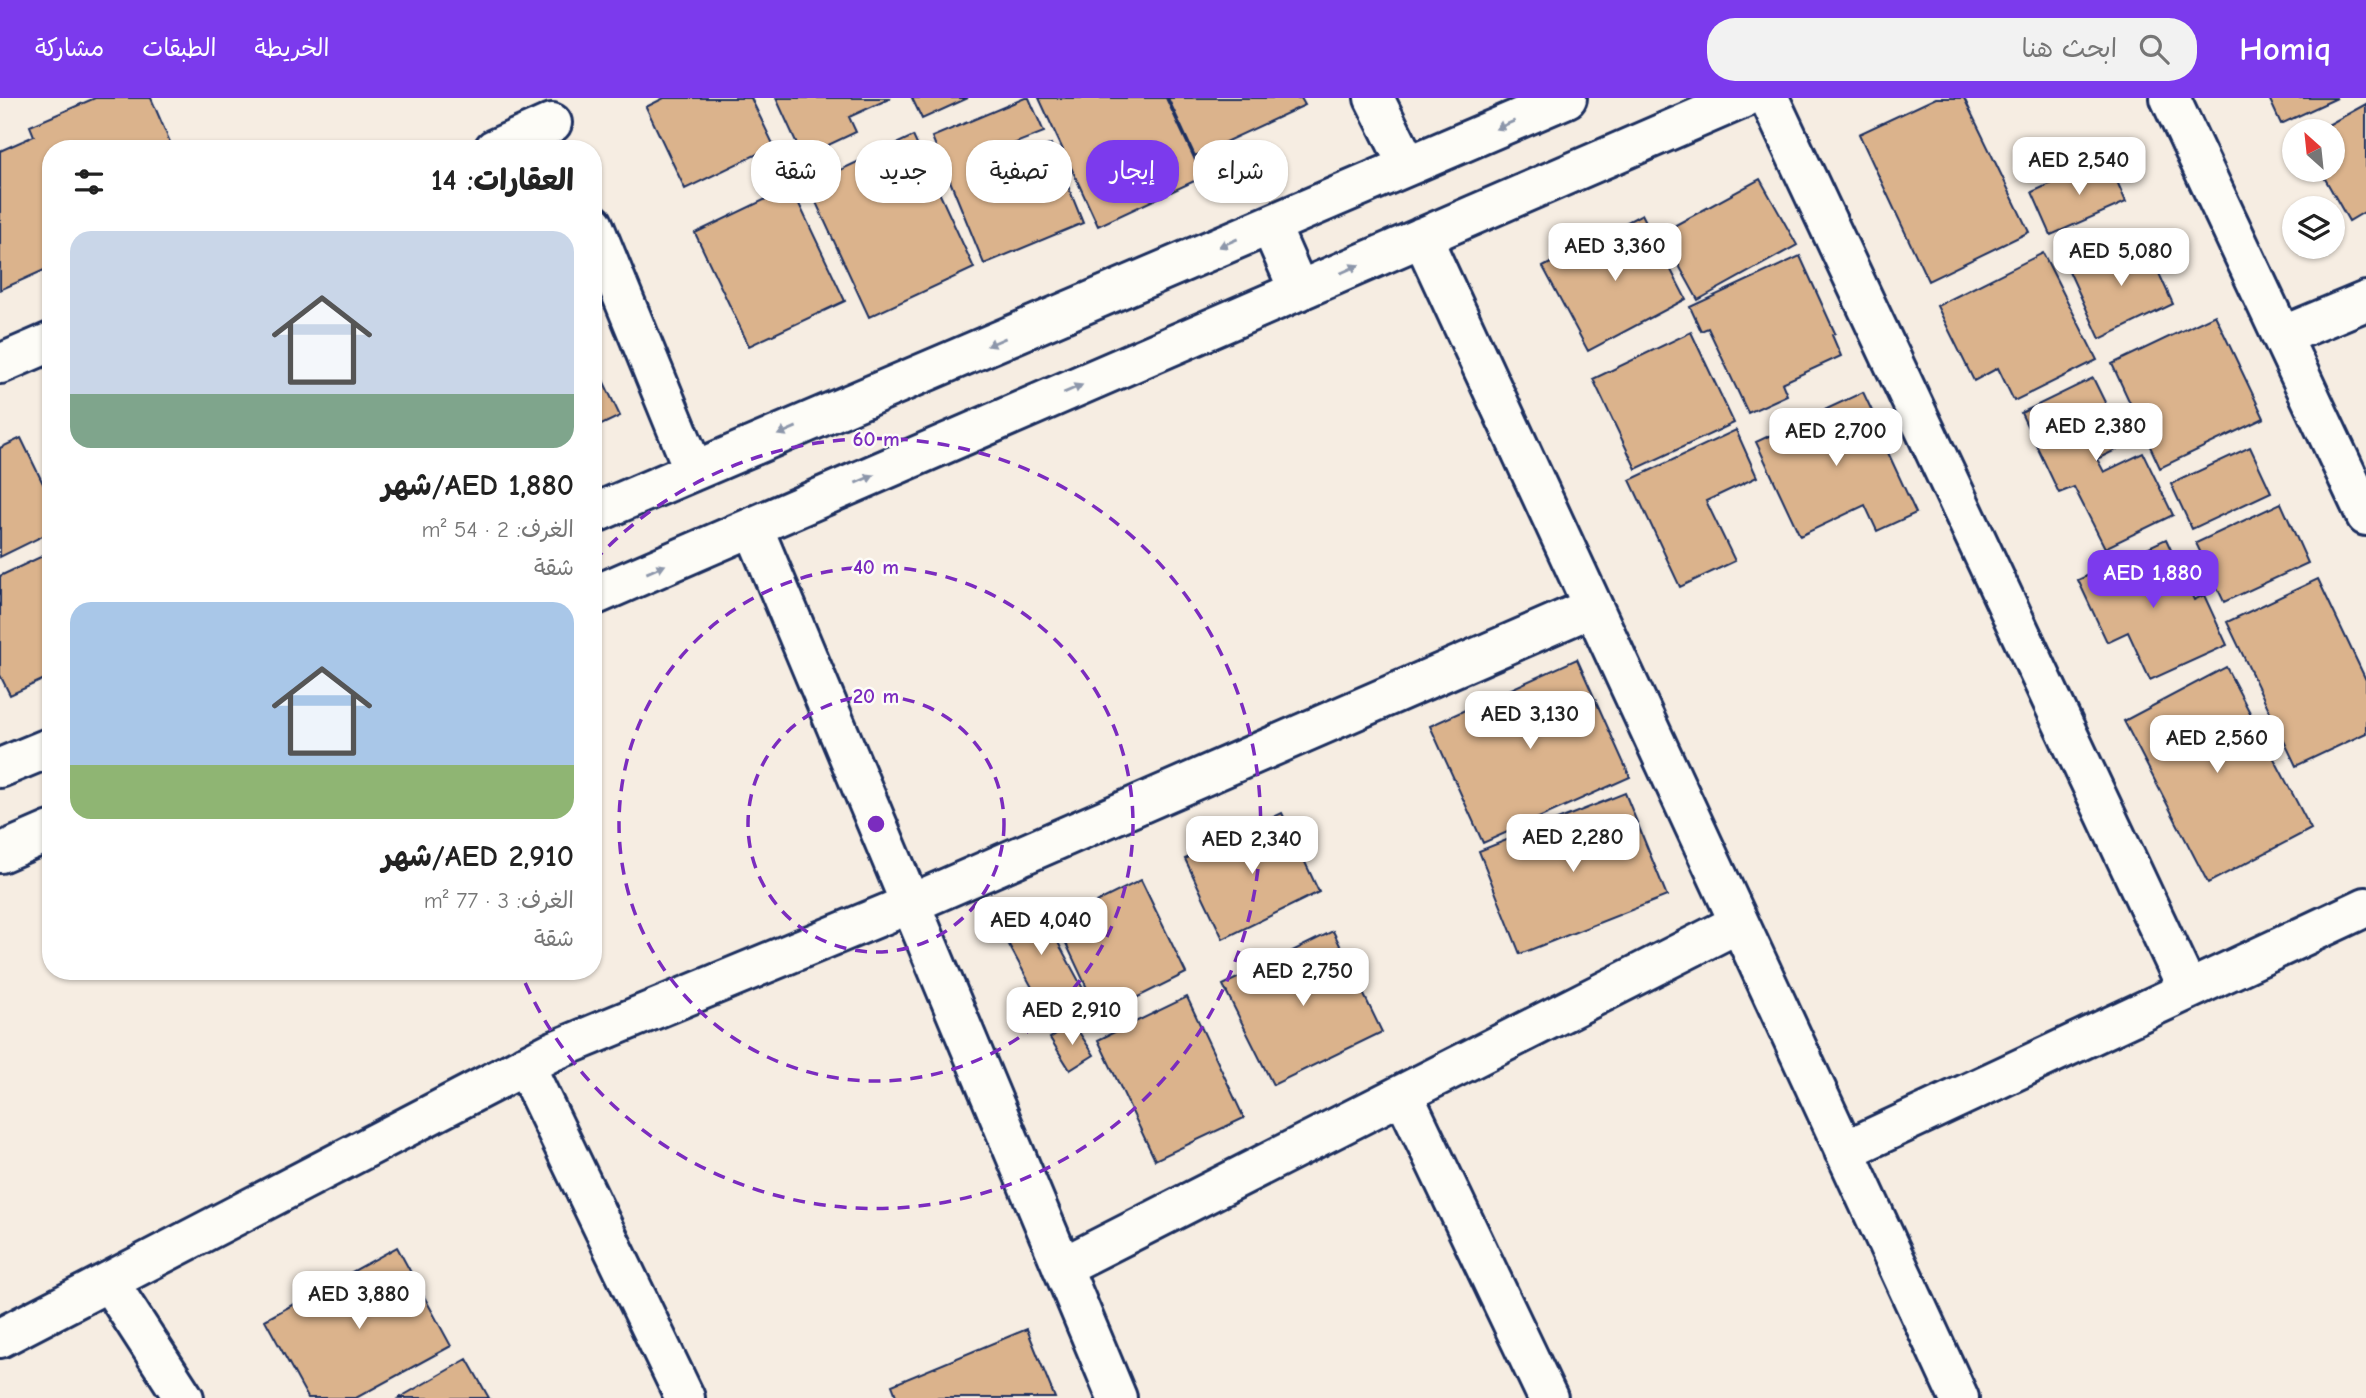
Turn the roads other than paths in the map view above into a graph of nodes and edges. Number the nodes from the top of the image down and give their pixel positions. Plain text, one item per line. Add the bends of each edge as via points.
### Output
1 (1374, 98) edge
2 (1567, 98) edge
3 (1744, 98) edge
4 (1769, 98) edge
5 (2170, 98) edge
6 (552, 123) edge
7 (514, 140) edge
8 (1408, 166) junction
9 (1270, 225) junction
10 (1422, 237) junction
11 (602, 246) edge
12 (1299, 291) junction
13 (2366, 301) edge
14 (2282, 336) junction
15 (42, 346) edge
16 (0, 364) edge
17 (694, 471) junction
18 (602, 510) edge
19 (2366, 516) edge
20 (753, 527) junction
21 (602, 592) edge
22 (1593, 607) junction
23 (42, 751) edge
24 (0, 768) edge
25 (42, 835) edge
26 (0, 853) edge
27 (911, 904) junction
28 (2366, 906) edge
29 (1739, 923) junction
30 (2188, 990) junction
31 (525, 1065) junction
32 (1403, 1094) junction
33 (1844, 1151) junction
34 (1062, 1267) junction
35 (109, 1282) junction
36 (0, 1338) edge
37 (184, 1398) edge
38 (685, 1398) edge
39 (1117, 1398) edge
40 (1548, 1398) edge
41 (1959, 1398) edge

1 - 8 street
2 -> 8 street
3 - 10 street
4 - 30 street
5 - 14 street
6 - 7 street
8 - 9 street
9 - 12 street
9 -> 17 street
12 -> 10 street
10 - 22 street
11 - 17 street
20 -> 12 street
13 - 14 street
14 - 19 street
15 - 16 street
17 - 18 street
21 -> 20 street
20 - 27 street
22 - 27 street
22 - 29 street
23 - 24 street
25 - 26 street
27 - 31 street
27 - 34 street
28 - 30 street
29 - 32 street
29 - 33 street
30 - 33 street
31 - 35 street
31 - 38 street
32 - 34 street
32 - 40 street
33 - 41 street
34 - 39 street
35 - 36 street
35 - 37 street

